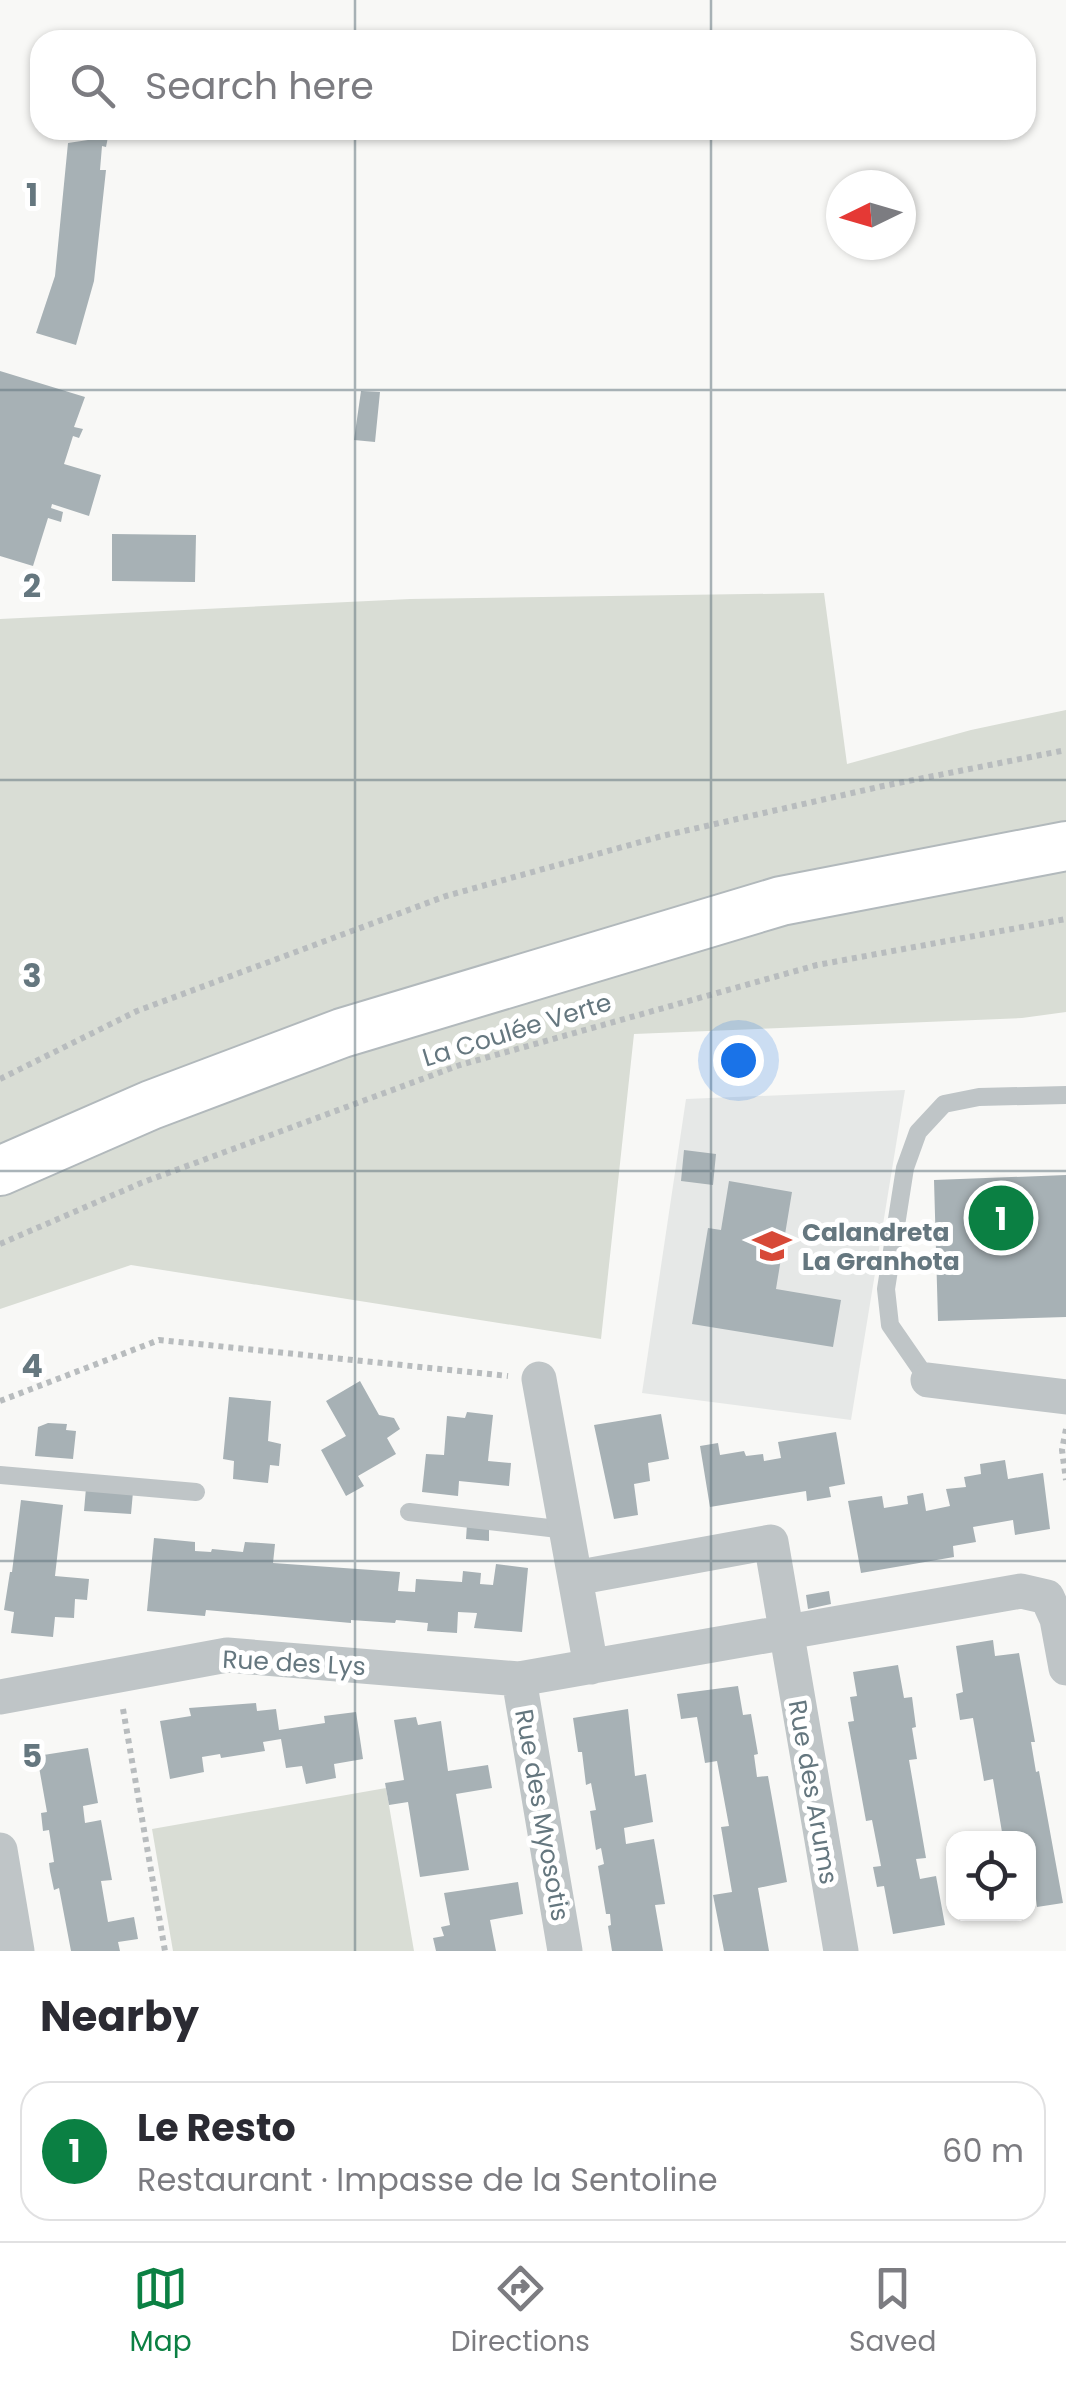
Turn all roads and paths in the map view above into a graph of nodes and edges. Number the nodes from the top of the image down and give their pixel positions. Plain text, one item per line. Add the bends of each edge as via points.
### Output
1 (1066, 750) edge
2 (1066, 846) edge
3 (1066, 920) edge
4 (0, 1079) edge
5 (1066, 1095) edge
6 (0, 1171) edge
7 (0, 1244) edge
8 (540, 1379) joint
9 (928, 1380) joint
10 (1066, 1397) edge
11 (0, 1400) edge
12 (1066, 1429) edge
13 (0, 1474) edge
14 (1066, 1480) edge
15 (196, 1492) dead end
16 (409, 1512) dead end
17 (567, 1530) junction
18 (575, 1578) junction
19 (786, 1632) junction
20 (591, 1666) junction
21 (1066, 1668) edge
22 (116, 1673) junction
23 (518, 1679) junction
24 (0, 1697) edge
25 (0, 1850) edge
26 (18, 1951) edge
27 (164, 1951) edge
28 (565, 1951) edge
29 (841, 1951) edge

1 - 4 path via 662,836 446,896 136,1012
2 - 6 main road via 781,901 342,1033
3 - 7 path, La Coulée Verte via 817,965 460,1064
5 - 9 lane via 944,1104 918,1132 904,1168 886,1289 890,1325
8 - 11 path via 159,1340
8 - 17 street
9 - 10 street
12 - 14 path
13 - 15 lane
16 - 17 lane
17 - 18 street
18 - 19 street via 770,1542
18 - 20 street
19 - 20 street, Rue des Lys
19 - 21 street, Rue des Lys via 1022,1591 1047,1597
19 - 29 street, Rue des Arums
20 - 23 street, Rue des Lys
22 - 23 street, Rue des Lys via 227,1655
22 - 24 street, Rue des Lys
22 - 27 path
23 - 28 street, Rue des Myosotis
25 - 26 street

